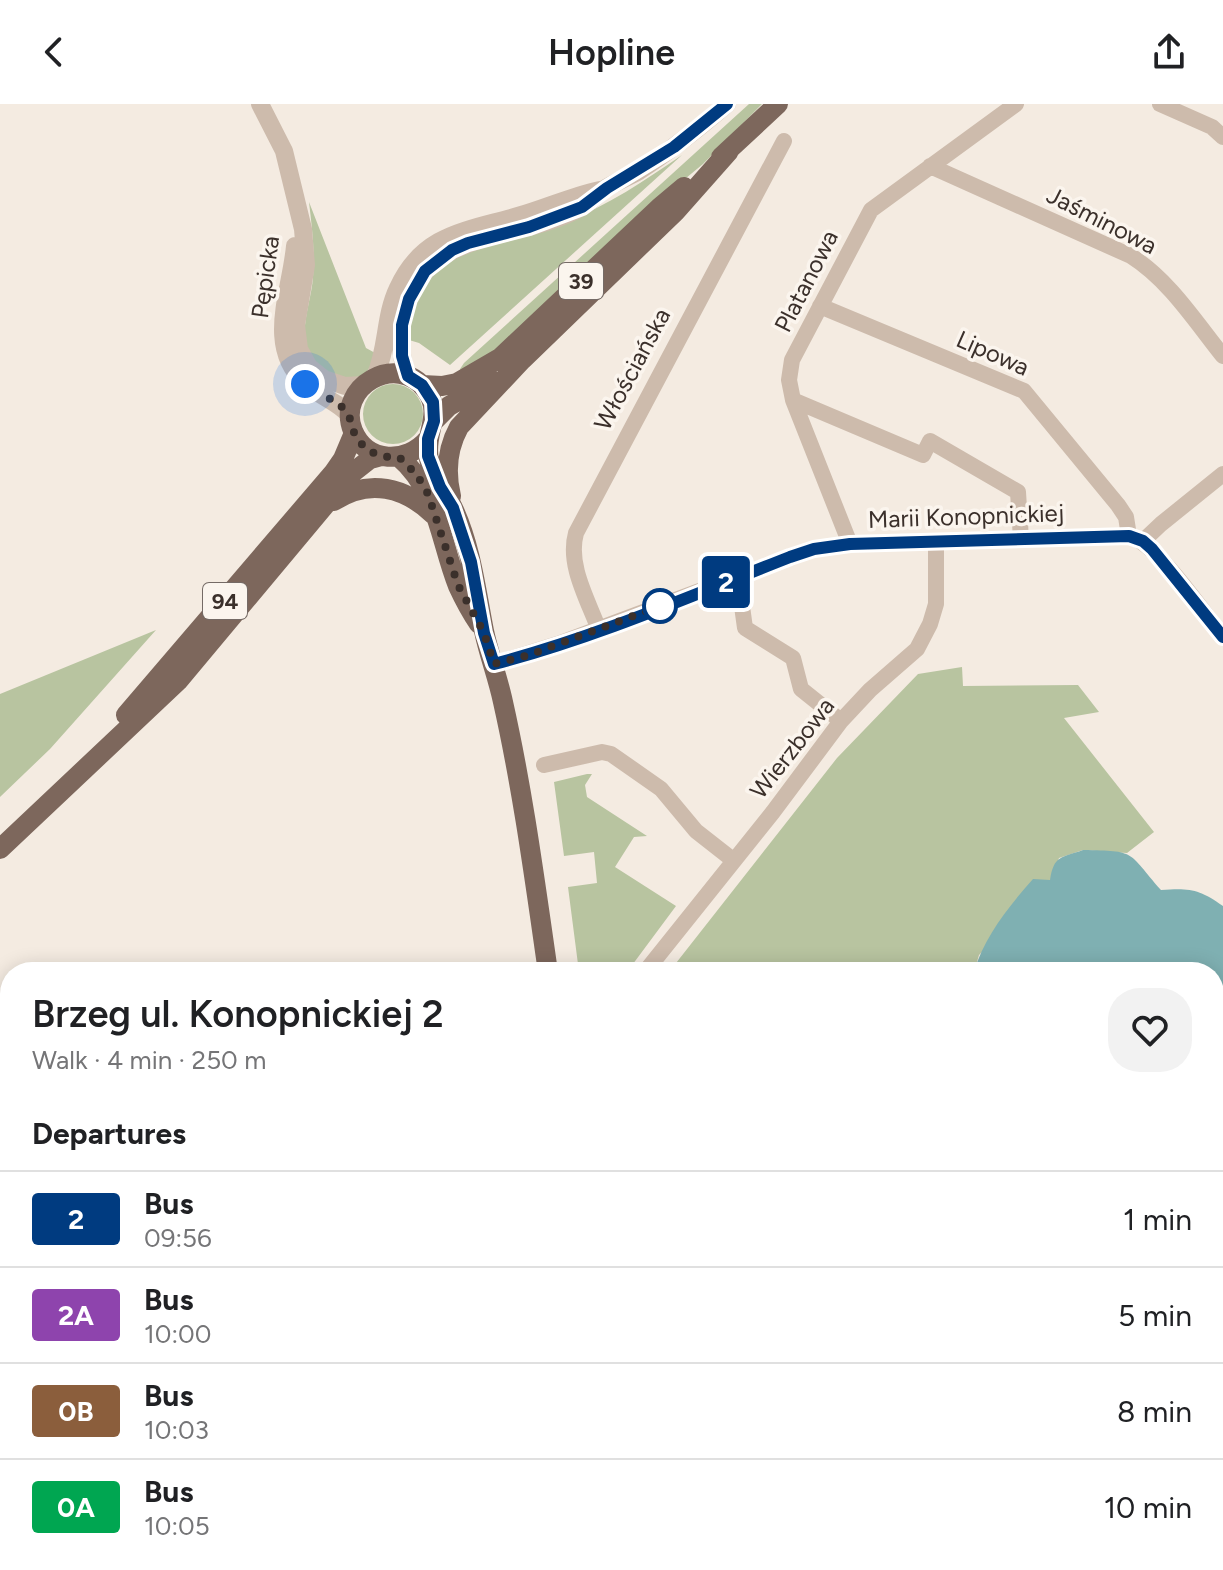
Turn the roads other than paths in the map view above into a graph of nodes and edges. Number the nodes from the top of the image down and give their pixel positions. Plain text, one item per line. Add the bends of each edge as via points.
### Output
1 (260, 104) edge
2 (727, 104) edge
3 (778, 104) edge
4 (1016, 104) edge
5 (1160, 104) edge
6 (1223, 137) edge
7 (784, 141) dead end
8 (729, 151) junction
9 (930, 166) junction
10 (607, 188) junction
11 (298, 211) junction
12 (820, 306) junction
13 (1223, 356) edge
14 (522, 360) junction
15 (415, 380) junction
16 (369, 381) junction
17 (793, 400) junction
18 (352, 425) junction
19 (431, 430) junction
20 (390, 457) junction
21 (1223, 474) edge
22 (324, 508) junction
23 (445, 512) junction
24 (1136, 538) junction
25 (1021, 539) junction
26 (936, 543) junction
27 (850, 544) junction
28 (734, 579) junction
29 (599, 630) junction
30 (1223, 637) edge
31 (494, 664) junction
32 (841, 721) junction
33 (87, 764) junction
34 (544, 765) dead end
35 (0, 849) edge
36 (733, 860) junction
37 (547, 962) edge
38 (653, 962) edge

1 - 11 street, Pępicka via 284,151
2 - 10 street via 674,147
3 - 8 main road, 39
4 - 9 street, Platanowa
5 - 6 street
7 - 29 street, Włościańska via 576,533 574,562
8 - 14 main road, 39 via 634,254
8 - 15 main road, 39 via 659,208 500,358 457,383
9 - 12 street, Platanowa via 871,210
9 - 13 street, Jaśminowa via 1145,265
10 - 15 street via 567,214 468,243 431,265 404,311 402,356
10 - 16 street via 458,231 429,248 411,265 393,300 385,350
11 - 16 street, Pępicka via 306,250 296,325 299,349 324,379 345,386
11 - 18 street, Pępicka via 282,325 284,349 305,384 343,408
12 - 17 street, Platanowa via 790,368
12 - 24 street, Lipowa via 1024,391 1118,505
14 - 19 main road, 39 via 449,406
14 - 23 main road via 452,439
15 - 16 main road, 39 via 392,373
15 - 19 main road via 433,402
16 - 18 main road via 353,399
17 - 25 street via 923,455 930,441 1018,492
17 - 27 street, Platanowa
18 - 20 main road via 365,448
18 - 33 main road, 94 via 343,459 318,492
19 - 20 main road, 39 via 415,451
19 - 23 main road via 431,467
20 - 22 main road, 94 via 370,459
20 - 23 main road via 417,475
21 - 24 street
22 - 23 main road via 352,491 387,487
22 - 33 main road, 94 via 178,681
23 - 31 main road via 458,585
24 - 25 street, Marii Konopnickiej
24 - 30 street
25 - 26 street, Marii Konopnickiej
26 - 27 street, Marii Konopnickiej
26 - 32 street, Wierzbowa via 936,604 917,649
27 - 28 street, Marii Konopnickiej via 814,549
28 - 29 street, Marii Konopnickiej
28 - 32 street via 745,628 793,658 801,689
29 - 31 street, Marii Konopnickiej
31 - 37 main road
32 - 36 street, Wierzbowa
33 - 35 main road, 94
34 - 36 street via 611,754 661,789 696,831
36 - 38 street, Wierzbowa

